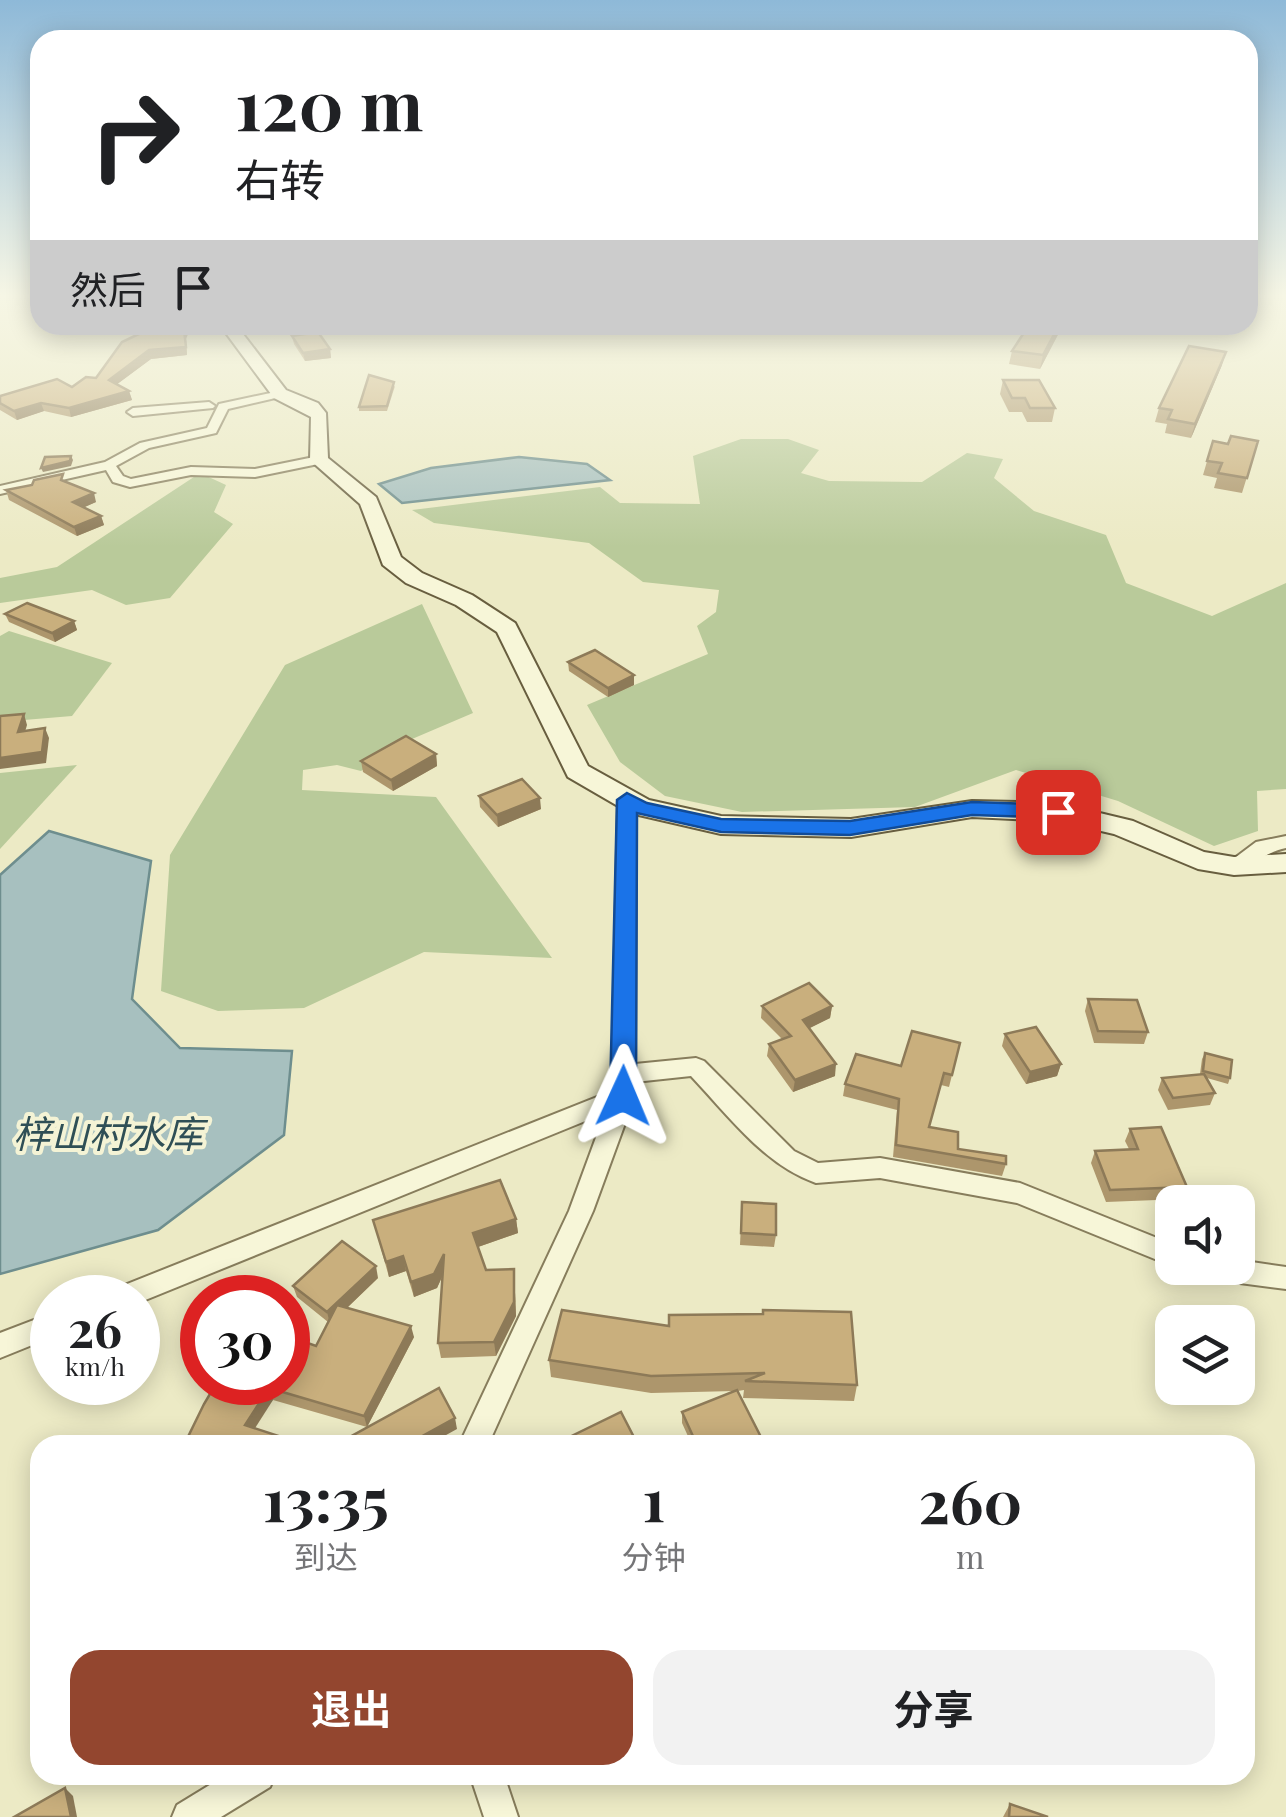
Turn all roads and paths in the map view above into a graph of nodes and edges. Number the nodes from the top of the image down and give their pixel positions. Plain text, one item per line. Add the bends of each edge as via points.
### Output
1 (268, 378) edge
2 (178, 391) dead end
3 (280, 394) junction
4 (216, 406) junction
5 (133, 412) dead end
6 (318, 460) junction
7 (109, 465) junction
8 (0, 490) edge
9 (627, 800) junction
10 (1286, 842) edge
11 (1286, 864) edge
12 (1234, 866) junction
13 (623, 1085) junction
14 (1155, 1247) edge
15 (1255, 1274) edge
16 (1286, 1278) edge
17 (160, 1281) edge
18 (30, 1334) edge
19 (0, 1346) edge
20 (479, 1435) edge
21 (242, 1785) edge
22 (491, 1785) edge
23 (189, 1817) edge
24 (500, 1817) edge

1 - 3 street
2 - 4 street
3 - 4 street
3 - 6 street via 320,417
4 - 5 street
4 - 7 street via 212,430 148,444
6 - 7 street via 255,473 191,471 130,483
6 - 9 street via 369,501 391,560 507,628 576,771
7 - 8 street
9 - 12 street via 721,825 850,828 972,809 1058,812
9 - 13 street
10 - 12 street via 1263,846
11 - 12 street
13 - 14 street via 696,1068 785,1158 816,1173 880,1168 1020,1193
13 - 17 street
13 - 20 street via 580,1211
15 - 16 street
18 - 19 street
21 - 23 street
22 - 24 street

